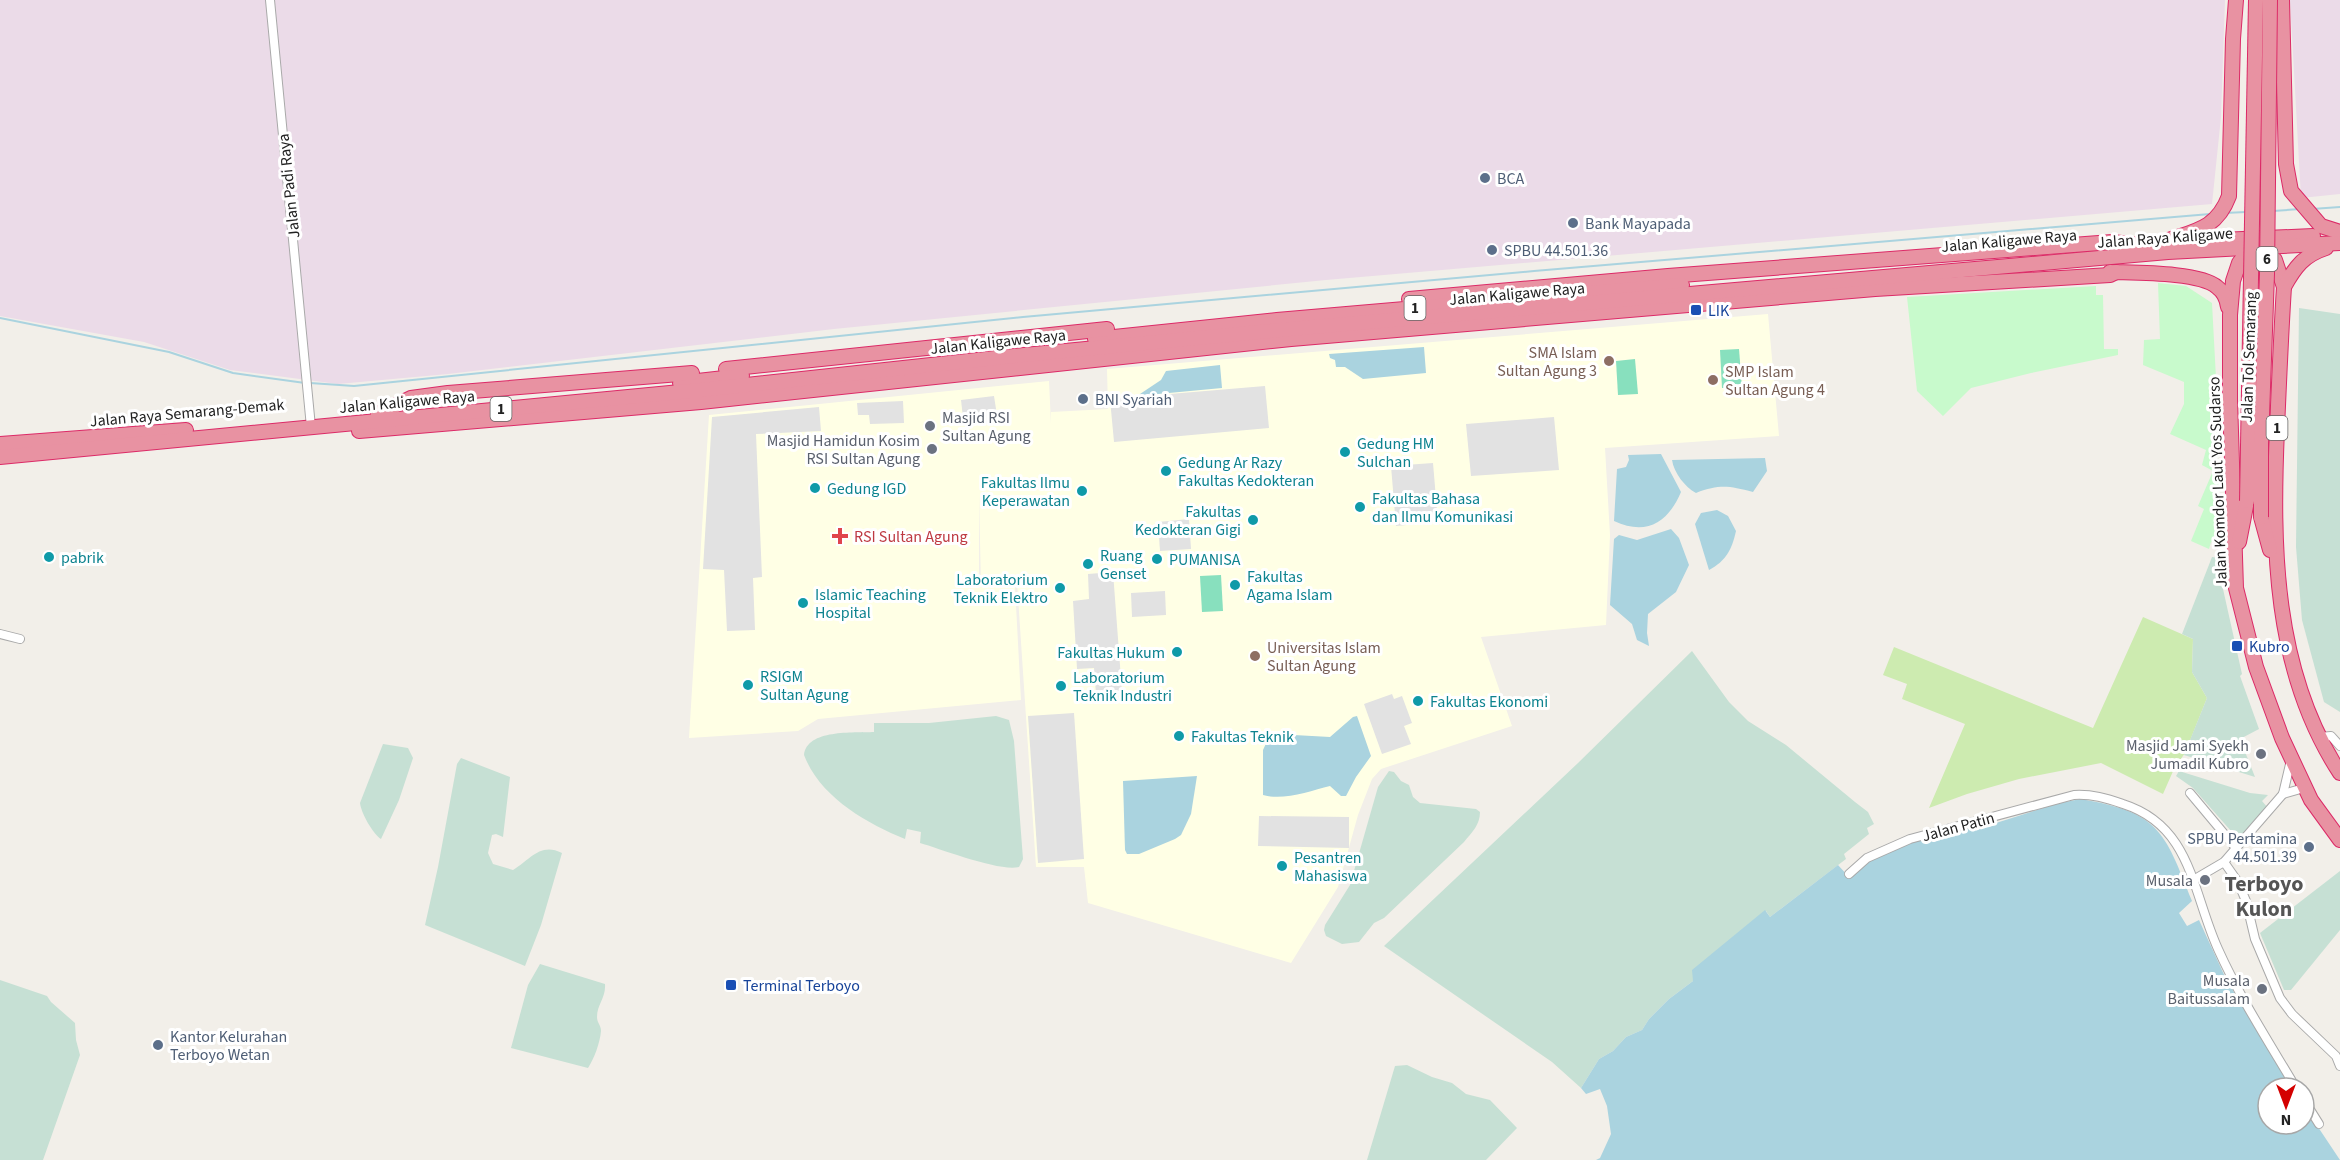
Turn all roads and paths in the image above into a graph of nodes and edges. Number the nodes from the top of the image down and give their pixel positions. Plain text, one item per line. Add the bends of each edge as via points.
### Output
1 (270, 0) edge
2 (2236, 0) edge
3 (2256, 0) edge
4 (2270, 0) edge
5 (2282, 0) edge
6 (2340, 233) edge
7 (2299, 237) junction
8 (2210, 240) junction
9 (2160, 243) junction
10 (2139, 245) junction
11 (2337, 247) edge
12 (2262, 248) junction
13 (1999, 266) junction
14 (2116, 272) junction
15 (2284, 287) junction
16 (2230, 315) junction
17 (1284, 330) junction
18 (1014, 357) junction
19 (378, 414) junction
20 (310, 423) junction
21 (0, 444) edge
22 (93, 448) junction
23 (0, 457) edge
24 (2234, 568) junction
25 (2276, 569) junction
26 (0, 634) edge
27 (20, 639) dead end
28 (2319, 737) junction
29 (2340, 746) edge
30 (2291, 758) junction
31 (2340, 773) edge
32 (2304, 788) junction
33 (2190, 793) dead end
34 (2283, 794) junction
35 (2340, 840) edge
36 (2236, 848) junction
37 (2224, 862) junction
38 (1849, 874) dead end
39 (2195, 879) junction
40 (2340, 1066) edge
41 (2289, 1076) edge
42 (2316, 1119) edge
43 (2319, 1124) dead end

1 - 20 street, Jalan Padi Raya
2 - 9 highway via 2227,202 2217,219 2208,225
3 - 24 highway, Jalan Tol Semarang / 6, bridge via 2247,501
4 - 25 highway, Jalan Tol Semarang / 6, bridge via 2261,517
5 - 6 highway via 2286,164 2291,191 2320,226
6 - 7 highway
7 - 8 highway
7 - 12 highway
8 - 9 highway, Jalan Kaligawe Raya / 1
8 - 12 highway, 1
9 - 10 highway, Jalan Kaligawe Raya / 1
10 - 17 highway, Jalan Kaligawe Raya / 1
10 - 19 highway via 2112,242 1455,295 955,343 691,373 448,393 411,398
11 - 12 highway
11 - 15 highway via 2306,256
12 - 13 highway, Jalan Raya Kaligawe
12 - 15 highway, 1 via 2275,260
12 - 16 highway, Jalan Komdor Laut Yos Sudarso via 2245,255 2239,263
13 - 14 highway, 1
13 - 17 highway, Jalan Kaligawe Raya / 1
14 - 16 highway, 1 via 2211,282 2225,295
14 - 17 highway
15 - 25 highway, 1 via 2275,485
16 - 24 highway, Jalan Komdor Laut Yos Sudarso / 1
17 - 18 highway, Jalan Kaligawe Raya / 1
17 - 18 highway
18 - 19 highway, Jalan Kaligawe Raya / 1
18 - 20 highway, Jalan Kaligawe Raya / 1 via 701,390
18 - 22 highway via 565,416 145,449
19 - 20 highway, Jalan Raya Semarang-Demak / 1
20 - 21 highway, Jalan Raya Semarang-Demak / 1
20 - 22 highway, Jalan Kaligawe Raya / 1
22 - 23 highway, Jalan Kaligawe Raya / 1
24 - 30 highway, Jalan Komdor Laut Yos Sudarso / 1 via 2256,667
25 - 28 highway, 1 via 2278,597 2304,706
26 - 27 street
28 - 29 street via 2331,736
28 - 31 highway, 1
30 - 32 highway, Jalan Komdor Laut Yos Sudarso / 1
30 - 34 street
32 - 34 street
32 - 35 highway, Jalan Komdor Laut Yos Sudarso / 1
33 - 36 street
34 - 36 street
36 - 37 street
37 - 39 street
37 - 40 street via 2246,901 2255,939 2280,998 2336,1056
38 - 39 street, Jalan Patin via 1867,858 1910,839 2074,795 2098,795 2137,808 2157,820
39 - 41 street, Jalan Patin via 2218,949
42 - 43 street

